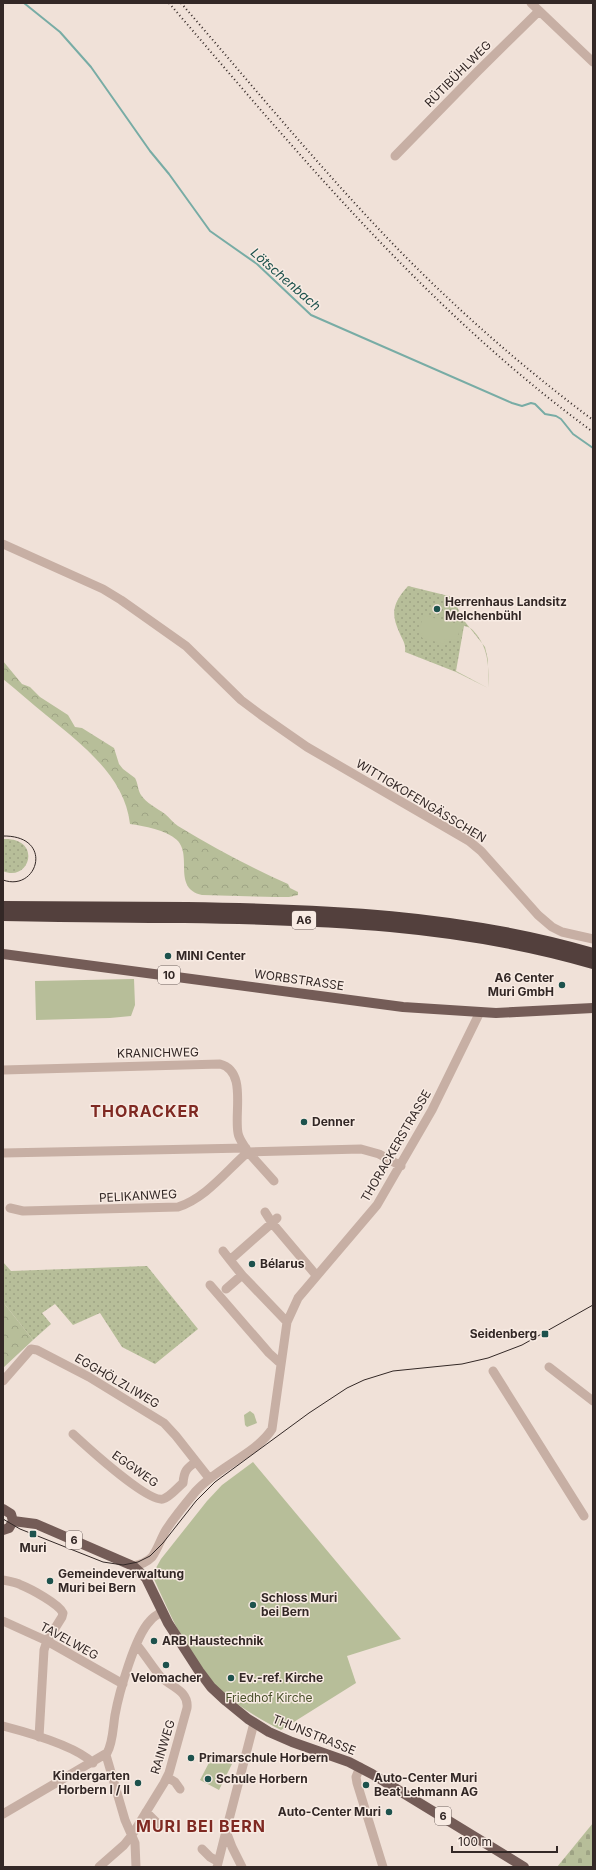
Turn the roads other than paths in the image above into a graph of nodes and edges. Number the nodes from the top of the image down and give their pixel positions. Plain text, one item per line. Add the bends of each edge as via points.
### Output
1 (531, 3) edge
2 (539, 11) junction
3 (593, 62) edge
4 (395, 156) dead end
5 (3, 544) edge
6 (3, 907) edge
7 (3, 915) edge
8 (593, 939) edge
9 (3, 954) edge
10 (593, 954) edge
11 (593, 963) edge
12 (593, 1008) edge
13 (480, 1012) junction
14 (3, 1070) edge
15 (247, 1150) junction
16 (3, 1153) edge
17 (401, 1166) junction
18 (274, 1181) dead end
19 (10, 1208) dead end
20 (265, 1212) dead end
21 (275, 1220) junction
22 (223, 1251) dead end
23 (230, 1260) junction
24 (242, 1275) junction
25 (316, 1275) junction
26 (210, 1286) dead end
27 (226, 1289) dead end
28 (287, 1322) junction
29 (280, 1363) junction
30 (549, 1368) dead end
31 (493, 1371) dead end
32 (3, 1381) edge
33 (593, 1401) edge
34 (73, 1434) dead end
35 (196, 1462) junction
36 (209, 1478) junction
37 (3, 1509) edge
38 (584, 1516) dead end
39 (13, 1521) junction
40 (3, 1530) edge
41 (133, 1566) junction
42 (3, 1580) edge
43 (162, 1612) junction
44 (3, 1622) edge
45 (47, 1641) junction
46 (137, 1645) junction
47 (123, 1684) junction
48 (254, 1723) junction
49 (3, 1726) edge
50 (39, 1737) junction
51 (99, 1759) junction
52 (360, 1767) junction
53 (167, 1777) junction
54 (180, 1789) dead end
55 (146, 1812) junction
56 (3, 1814) edge
57 (158, 1824) dead end
58 (226, 1830) junction
59 (132, 1835) junction
60 (202, 1849) dead end
61 (217, 1864) edge
62 (99, 1867) edge
63 (136, 1867) edge
64 (242, 1867) edge
65 (383, 1867) edge
66 (524, 1867) edge

1 - 2 street
2 - 3 street
2 - 4 street, RÜTIBÜHLWEG
5 - 8 street, WITTIGKOFENGÄSSCHEN via 121,600 186,646 241,700 307,747 481,851 538,915 552,927
6 - 10 highway, A6 via 266,910 374,915 480,928
7 - 11 highway, A6 via 236,918 367,923 498,940
9 - 13 main road, WORBSTRASSE / 10 via 402,1007
12 - 13 main road, WORBSTRASSE / 10
13 - 17 street, THORACKERSTRASSE via 432,1110
14 - 15 street, KRANICHWEG via 224,1065 236,1078 238,1134
15 - 16 street
15 - 17 street via 361,1149 380,1154
15 - 18 street, KRANICHWEG
15 - 19 street, PELIKANWEG via 191,1203 178,1207 23,1211
17 - 25 street, THORACKERSTRASSE via 369,1216
20 - 21 street
21 - 23 street
21 - 25 street
22 - 23 street
23 - 24 street
24 - 27 street
24 - 28 street
25 - 28 street, THORACKERSTRASSE via 298,1298
26 - 29 street via 269,1354
28 - 29 street, THORACKERSTRASSE
29 - 36 street, THORACKERSTRASSE via 272,1429 269,1434
30 - 33 street
31 - 38 street
32 - 35 street, EGGHÖLZLIWEG via 32,1349 37,1350 89,1377 161,1421
34 - 35 street, EGGWEG via 127,1480 158,1499 168,1497 183,1483 184,1472
35 - 36 street, EGGHÖLZLIWEG
36 - 41 street, THORACKERSTRASSE via 167,1528 152,1557
37 - 39 main road via 11,1514
39 - 40 main road via 9,1528
39 - 41 main road, THUNSTRASSE / 6 via 36,1524
41 - 43 main road, THUNSTRASSE / 6 via 146,1578
42 - 45 street via 20,1584 61,1610 62,1617
43 - 46 street via 146,1625
43 - 48 main road, THUNSTRASSE / 6 via 206,1681
44 - 45 street, TAVELWEG
45 - 47 street, TAVELWEG
45 - 50 street via 44,1650
46 - 47 street
46 - 53 street, RAINWEG via 162,1677 182,1693 187,1701
47 - 51 street via 109,1750
48 - 52 main road, THUNSTRASSE / 6 via 280,1738
48 - 58 street
49 - 50 street
50 - 51 street
51 - 56 street
51 - 59 street
52 - 65 street via 356,1777 357,1783
52 - 66 main road, THUNSTRASSE / 6 via 400,1789
53 - 54 street
53 - 55 street, RAINWEG
55 - 57 street
55 - 59 street, RAINWEG
58 - 61 street
58 - 64 street
59 - 62 street, RAINWEG
59 - 63 street via 136,1849
60 - 61 street

